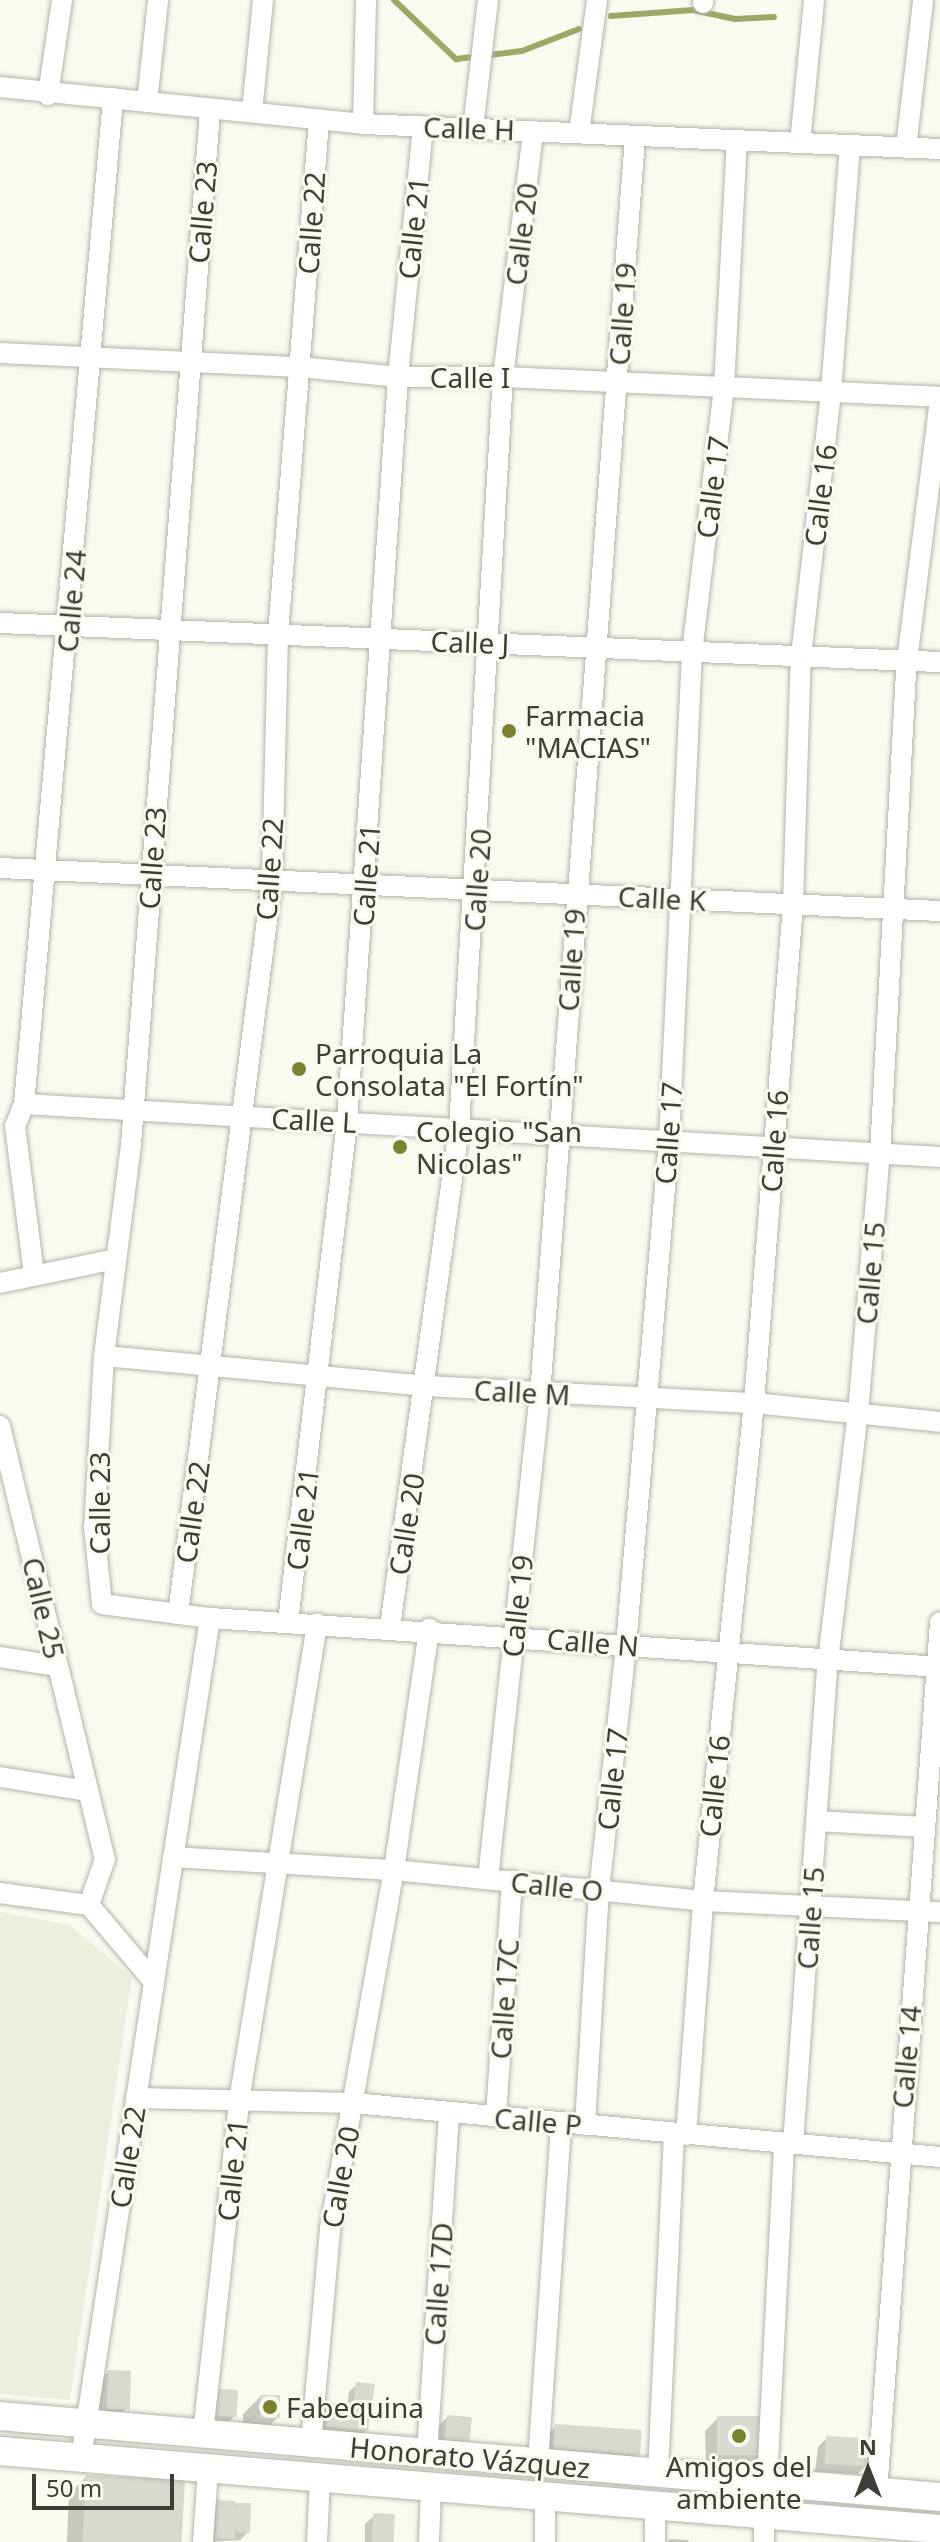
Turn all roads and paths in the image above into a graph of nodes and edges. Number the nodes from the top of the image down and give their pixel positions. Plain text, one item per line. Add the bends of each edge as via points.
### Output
1 (62, 0) edge
2 (158, 0) edge
3 (263, 0) edge
4 (366, 0) edge
5 (488, 0) edge
6 (597, 0) edge
7 (814, 0) edge
8 (923, 0) edge
9 (0, 87) edge
10 (48, 95) junction
11 (113, 98) junction
12 (147, 102) junction
13 (210, 111) junction
14 (252, 112) junction
15 (319, 121) junction
16 (363, 124) junction
17 (423, 126) junction
18 (473, 128) junction
19 (533, 131) junction
20 (579, 133) junction
21 (635, 137) junction
22 (737, 140) junction
23 (800, 143) junction
24 (850, 145) junction
25 (906, 148) junction
26 (940, 149) edge
27 (0, 353) edge
28 (91, 357) junction
29 (190, 362) junction
30 (300, 367) junction
31 (398, 377) junction
32 (503, 377) junction
33 (618, 382) junction
34 (724, 387) junction
35 (831, 392) junction
36 (940, 399) edge
37 (0, 623) edge
38 (69, 626) junction
39 (168, 630) junction
40 (278, 634) junction
41 (382, 639) junction
42 (490, 643) junction
43 (595, 648) junction
44 (692, 652) junction
45 (801, 656) junction
46 (907, 661) junction
47 (940, 662) edge
48 (0, 868) edge
49 (49, 871) junction
50 (150, 875) junction
51 (272, 881) junction
52 (365, 885) junction
53 (477, 890) junction
54 (575, 894) junction
55 (682, 899) junction
56 (793, 904) junction
57 (897, 909) junction
58 (940, 911) edge
59 (24, 1104) junction
60 (133, 1110) junction
61 (243, 1116) junction
62 (347, 1122) junction
63 (459, 1128) junction
64 (560, 1133) junction
65 (669, 1140) junction
66 (773, 1145) junction
67 (880, 1153) junction
68 (940, 1157) edge
69 (116, 1259) junction
70 (34, 1275) junction
71 (0, 1283) edge
72 (104, 1356) junction
73 (212, 1364) junction
74 (321, 1372) junction
75 (426, 1386) junction
76 (540, 1395) junction
77 (647, 1398) junction
78 (754, 1403) junction
79 (858, 1413) junction
80 (940, 1422) edge
81 (1, 1438) edge
82 (102, 1604) joint
83 (178, 1614) junction
84 (210, 1618) junction
85 (288, 1622) junction
86 (940, 1622) edge
87 (317, 1623) junction
88 (390, 1627) junction
89 (429, 1629) junction
90 (515, 1634) junction
91 (626, 1646) junction
92 (727, 1653) junction
93 (0, 1657) edge
94 (828, 1660) junction
95 (57, 1666) junction
96 (938, 1667) edge
97 (0, 1777) edge
98 (87, 1791) junction
99 (817, 1821) junction
100 (924, 1827) junction
101 (173, 1857) junction
102 (278, 1863) junction
103 (394, 1870) junction
104 (488, 1879) junction
105 (512, 1881) junction
106 (599, 1891) junction
107 (0, 1893) edge
108 (703, 1901) junction
109 (811, 1904) junction
110 (89, 1905) junction
111 (918, 1911) junction
112 (940, 1912) edge
113 (154, 1982) junction
114 (136, 2098) junction
115 (239, 2101) junction
116 (353, 2103) junction
117 (449, 2114) junction
118 (496, 2116) junction
119 (561, 2123) junction
120 (585, 2125) junction
121 (680, 2135) junction
122 (788, 2144) junction
123 (898, 2153) junction
124 (940, 2157) edge
125 (0, 2416) edge
126 (87, 2423) junction
127 (203, 2434) junction
128 (311, 2443) junction
129 (0, 2451) edge
130 (427, 2454) junction
131 (81, 2458) junction
132 (538, 2463) junction
133 (208, 2469) junction
134 (658, 2473) junction
135 (320, 2478) junction
136 (767, 2482) junction
137 (431, 2488) junction
138 (877, 2491) junction
139 (545, 2497) junction
140 (940, 2497) edge
141 (655, 2506) junction
142 (764, 2529) edge
143 (940, 2529) edge
144 (874, 2533) edge
145 (203, 2542) edge
146 (317, 2542) edge
147 (429, 2542) edge
148 (545, 2542) edge
149 (655, 2542) edge

1 - 10 street
2 - 12 street
3 - 14 street
4 - 16 street
5 - 18 street
6 - 20 street
7 - 23 street
8 - 25 street
9 - 10 street, Calle H
10 - 11 street, Calle H
11 - 12 street, Calle H
11 - 28 street, Calle 24
12 - 13 street, Calle H
13 - 14 street, Calle H
13 - 29 street, Calle 23
14 - 15 street, Calle H
15 - 16 street, Calle H
15 - 30 street, Calle 22
16 - 17 street, Calle H
17 - 18 street, Calle H
17 - 31 street, Calle 21
18 - 19 street, Calle H
19 - 20 street, Calle H
19 - 32 street, Calle 20
20 - 21 street, Calle H
21 - 22 street, Calle H
21 - 33 street, Calle 19
22 - 23 street, Calle H
22 - 34 street, Calle 17
23 - 24 street, Calle H
24 - 25 street, Calle H
24 - 35 street, Calle 16
25 - 26 street, Calle H
27 - 28 street, Calle I
28 - 29 street, Calle I
28 - 38 street, Calle 24
29 - 30 street, Calle I
29 - 39 street, Calle 23
30 - 31 street, Calle I
30 - 40 street, Calle 22
31 - 32 street, Calle I
31 - 41 street, Calle 21
32 - 33 street, Calle I
32 - 42 street, Calle 20
33 - 34 street, Calle I
33 - 43 street, Calle 19
34 - 35 street, Calle I
34 - 44 street, Calle 17
35 - 36 street, Calle I
35 - 45 street, Calle 16
36 - 46 street, Calle 15
37 - 38 street, Calle J
38 - 39 street, Calle J
38 - 49 street, Calle 24
39 - 40 street, Calle J
39 - 50 street, Calle 23
40 - 41 street, Calle J
40 - 51 street, Calle 22
41 - 42 street, Calle J
41 - 52 street, Calle 21
42 - 43 street, Calle J
42 - 53 street, Calle 20
43 - 44 street, Calle J
43 - 54 street, Calle 19
44 - 45 street, Calle J
44 - 55 street, Calle 17
45 - 46 street, Calle J
45 - 56 street, Calle 16
46 - 47 street, Calle J
46 - 57 street, Calle 15
48 - 49 street, Calle K
49 - 50 street, Calle K
49 - 59 street, Calle 24
50 - 51 street, Calle K
50 - 60 street, Calle 23
51 - 52 street, Calle K
51 - 61 street, Calle 22
52 - 53 street, Calle K
52 - 62 street, Calle 21
53 - 54 street, Calle K
53 - 63 street, Calle 20
54 - 55 street, Calle K
54 - 64 street, Calle 19
55 - 56 street, Calle K
55 - 65 street, Calle 17
56 - 57 street, Calle K
56 - 66 street, Calle 16
57 - 58 street, Calle K
57 - 67 street, Calle 15
59 - 60 street, Calle L
59 - 70 street via 15,1126
60 - 61 street, Calle L
60 - 69 street, Calle 23
61 - 62 street, Calle L
61 - 73 street, Calle 22
62 - 63 street, Calle L
62 - 74 street, Calle 21
63 - 64 street, Calle L
63 - 75 street, Calle 20
64 - 65 street, Calle L
64 - 76 street, Calle 19
65 - 66 street, Calle L
65 - 77 street, Calle 17
66 - 67 street, Calle L
66 - 78 street, Calle 16
67 - 68 street, Calle L
67 - 79 street, Calle 15
69 - 70 street
69 - 72 street, Calle 23
70 - 71 street
72 - 73 street, Calle M
72 - 82 street, Calle 23 via 94,1527
73 - 74 street, Calle M
73 - 83 street, Calle 22
74 - 75 street, Calle M
74 - 85 street, Calle 21
75 - 76 street, Calle M
75 - 88 street, Calle 20
76 - 77 street, Calle M
76 - 90 street, Calle 19
77 - 78 street, Calle M
77 - 91 street, Calle 17
78 - 79 street, Calle M
78 - 92 street, Calle 16
79 - 80 street, Calle M
79 - 94 street, Calle 15
81 - 95 street, Calle 25
82 - 83 street, Calle N
83 - 84 street, Calle N
84 - 85 street, Calle N
84 - 101 street, Calle 22
85 - 87 street, Calle N
86 - 96 street, Calle 14
87 - 88 street, Calle N
87 - 102 street, Calle 21
88 - 89 street, Calle N
89 - 90 street, Calle N
89 - 103 street, Calle 20
90 - 91 street, Calle N
90 - 104 street, Calle 19
91 - 92 street, Calle N
91 - 106 street, Calle 17
92 - 94 street, Calle N
92 - 108 street, Calle 16
93 - 95 street
94 - 96 street, Calle N
94 - 99 street, Calle 15
95 - 98 street, Calle 25
96 - 100 street, Calle 14
97 - 98 street
98 - 110 street, Calle 25 via 105,1859
99 - 100 street
99 - 109 street, Calle 15
100 - 111 street, Calle 14
101 - 102 street, Calle O
101 - 113 street, Calle 22
102 - 103 street, Calle O
102 - 115 street, Calle 21
103 - 104 street, Calle O
103 - 116 street, Calle 20
104 - 105 street, Calle O
105 - 106 street, Calle O
105 - 118 street, Calle 17C
106 - 108 street, Calle O
106 - 120 street, Calle 17
107 - 110 street
108 - 109 street, Calle O
108 - 121 street, Calle 16
109 - 111 street, Calle O
109 - 122 street, Calle 15
110 - 113 street
111 - 112 street, Calle O
111 - 123 street, Calle 14
113 - 114 street, Calle 22
114 - 115 street, Calle P
114 - 126 street, Calle 22
115 - 116 street, Calle P
115 - 127 street, Calle 21
116 - 117 street, Calle P
116 - 128 street, Calle 20 via 330,2229
117 - 118 street, Calle P
117 - 130 street, Calle 17D
118 - 119 street, Calle P
119 - 120 street, Calle P
119 - 132 street
120 - 121 street, Calle P
121 - 122 street, Calle P
121 - 134 street, Calle 16
122 - 123 street, Calle P
122 - 136 street, Calle 15
123 - 124 street, Calle P
123 - 138 street, Calle 14
125 - 126 street, Honorato Vázquez
126 - 127 street, Honorato Vázquez
126 - 131 street, Calle 22
127 - 128 street, Honorato Vázquez
128 - 130 street, Honorato Vázquez
129 - 131 street, Honorato Vázquez
130 - 132 street, Honorato Vázquez
131 - 133 street, Honorato Vázquez
132 - 134 street, Honorato Vázquez
133 - 135 street, Honorato Vázquez
133 - 145 street
134 - 136 street, Honorato Vázquez
135 - 137 street, Honorato Vázquez
135 - 146 street
136 - 138 street, Honorato Vázquez
137 - 139 street, Honorato Vázquez
137 - 147 street
138 - 140 street, Honorato Vázquez
139 - 141 street, Honorato Vázquez
139 - 148 street
141 - 142 street, Honorato Vázquez
141 - 149 street
142 - 144 street, Honorato Vázquez
143 - 144 street, Honorato Vázquez

